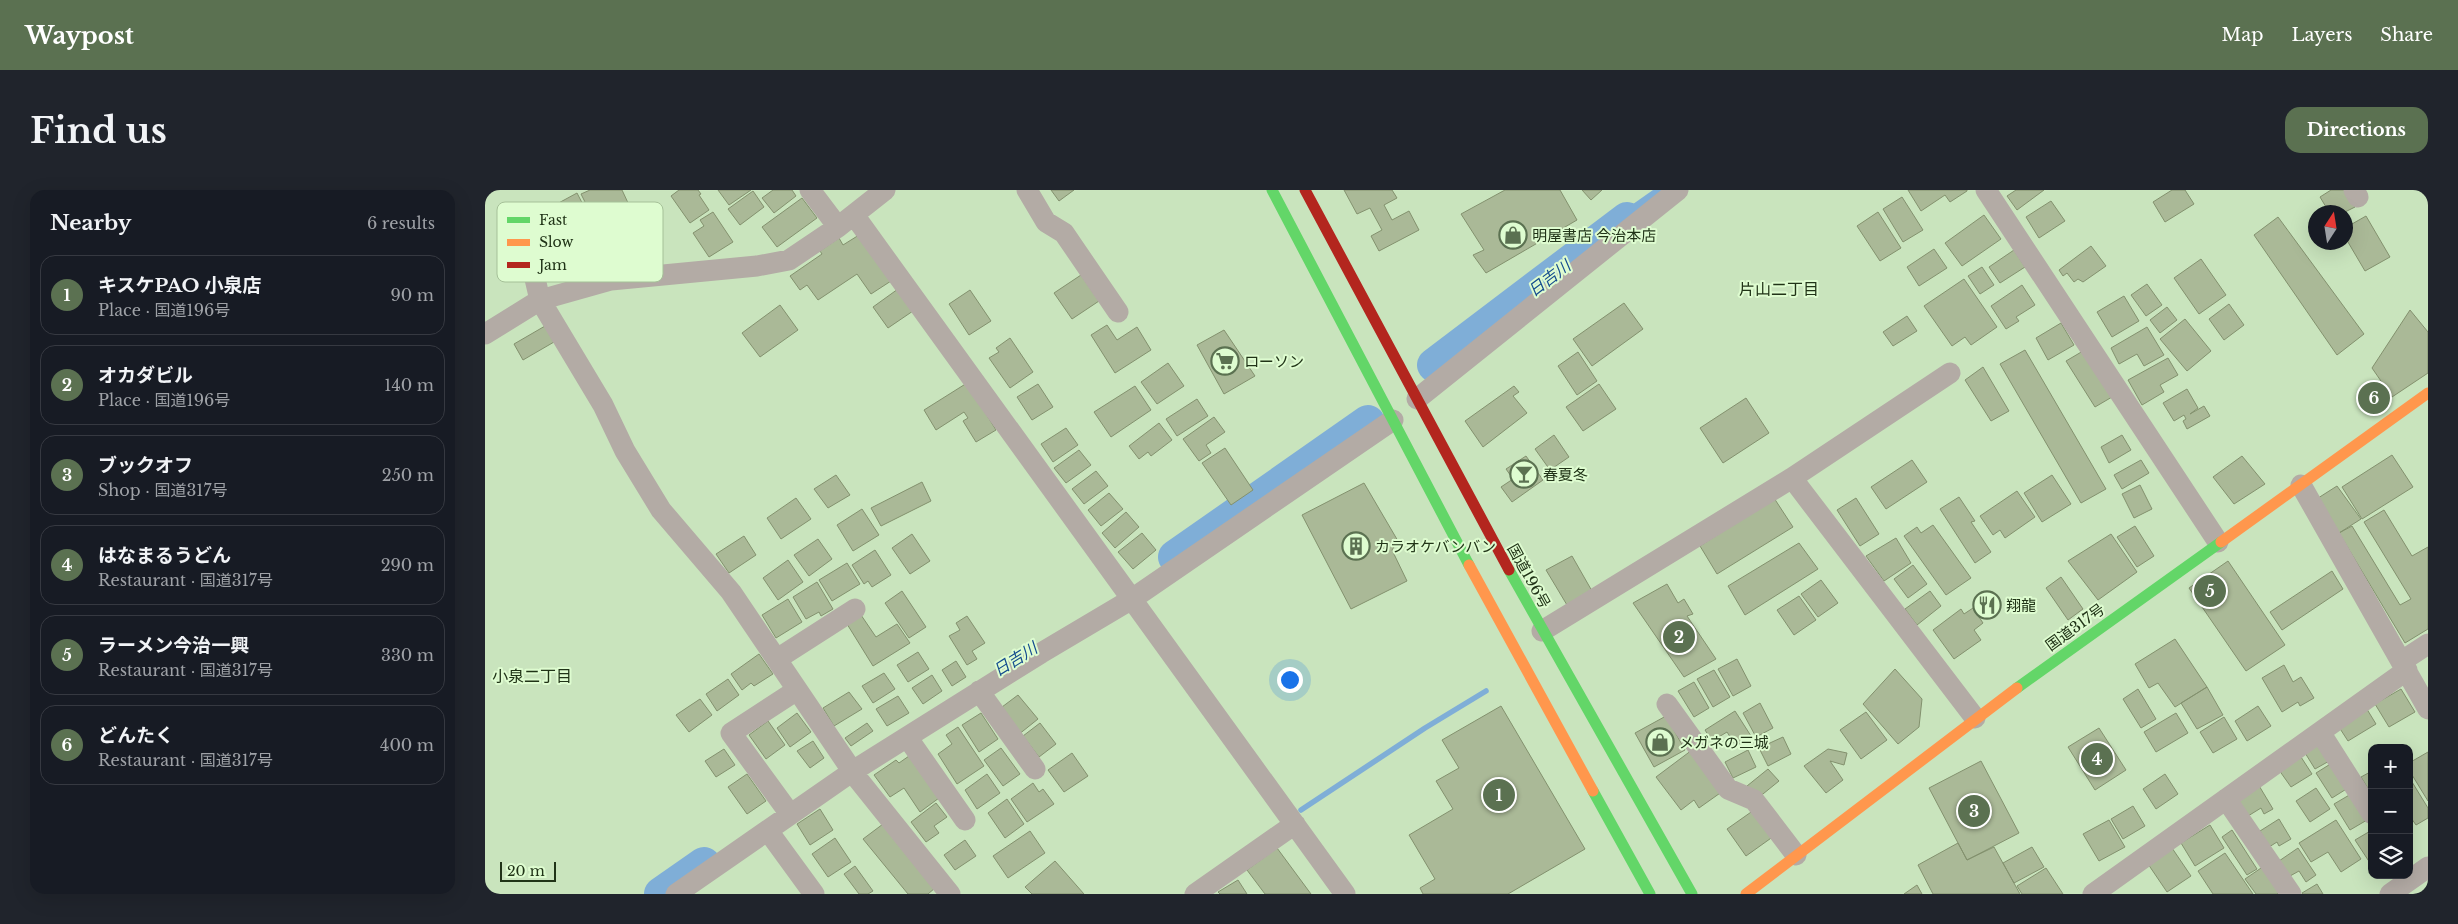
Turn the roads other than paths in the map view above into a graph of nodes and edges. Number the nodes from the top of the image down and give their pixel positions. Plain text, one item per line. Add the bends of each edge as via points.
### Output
1 (810, 190) edge
2 (885, 190) edge
3 (1027, 190) edge
4 (1272, 190) edge
5 (1305, 190) edge
6 (1678, 190) edge
7 (1987, 190) edge
8 (846, 221) junction
9 (663, 275) edge
10 (536, 282) edge
11 (604, 282) edge
12 (540, 300) junction
13 (1118, 312) dead end
14 (485, 334) edge
15 (1950, 373) dead end
16 (2428, 392) edge
17 (1417, 399) junction
18 (1393, 420) junction
19 (1792, 478) junction
20 (2301, 485) junction
21 (2218, 542) junction
22 (1132, 599) junction
23 (855, 609) dead end
24 (1542, 631) junction
25 (2428, 644) edge
26 (777, 659) junction
27 (2404, 665) junction
28 (797, 690) junction
29 (979, 692) junction
30 (1667, 704) dead end
31 (2428, 708) edge
32 (1975, 718) junction
33 (2320, 732) junction
34 (907, 737) junction
35 (1035, 769) dead end
36 (853, 771) junction
37 (2226, 799) junction
38 (2368, 808) edge
39 (790, 814) junction
40 (965, 820) dead end
41 (1295, 824) junction
42 (767, 831) junction
43 (1795, 856) junction
44 (2417, 872) edge
45 (1201, 892) edge
46 (676, 894) edge
47 (814, 894) edge
48 (951, 894) edge
49 (1345, 894) edge
50 (1651, 894) edge
51 (1692, 894) edge
52 (1746, 894) edge
53 (2093, 894) edge
54 (2291, 894) edge
55 (2390, 894) edge

1 - 8 street
2 - 8 street
3 - 13 street via 1046,222 1064,233
4 - 18 highway
5 - 17 highway, 国道196号
6 - 17 street
7 - 21 street
8 - 9 street via 789,260
8 - 22 street
10 - 12 street
11 - 12 street
12 - 14 street
12 - 26 street via 661,510 731,592
15 - 19 street
16 - 20 highway, 国道317号
17 - 24 highway, 国道196号
18 - 22 street
18 - 50 highway via 1472,571
19 - 24 street
19 - 32 street
20 - 21 highway, 国道317号
20 - 27 street
21 - 32 highway, 国道317号
22 - 29 street
22 - 41 street
23 - 26 street
24 - 51 highway, 国道196号
25 - 27 street
26 - 28 street
27 - 31 street
27 - 33 street
28 - 36 street
28 - 39 street via 731,733
29 - 34 street
29 - 35 street
30 - 43 street via 1728,789 1755,800
32 - 43 highway, 国道317号
33 - 37 street
33 - 38 street
34 - 36 street
34 - 40 street
36 - 39 street
36 - 48 street
37 - 53 street
37 - 54 street
39 - 42 street
41 - 45 street
41 - 49 street
42 - 46 street
42 - 47 street
43 - 52 highway, 国道317号
44 - 55 street

